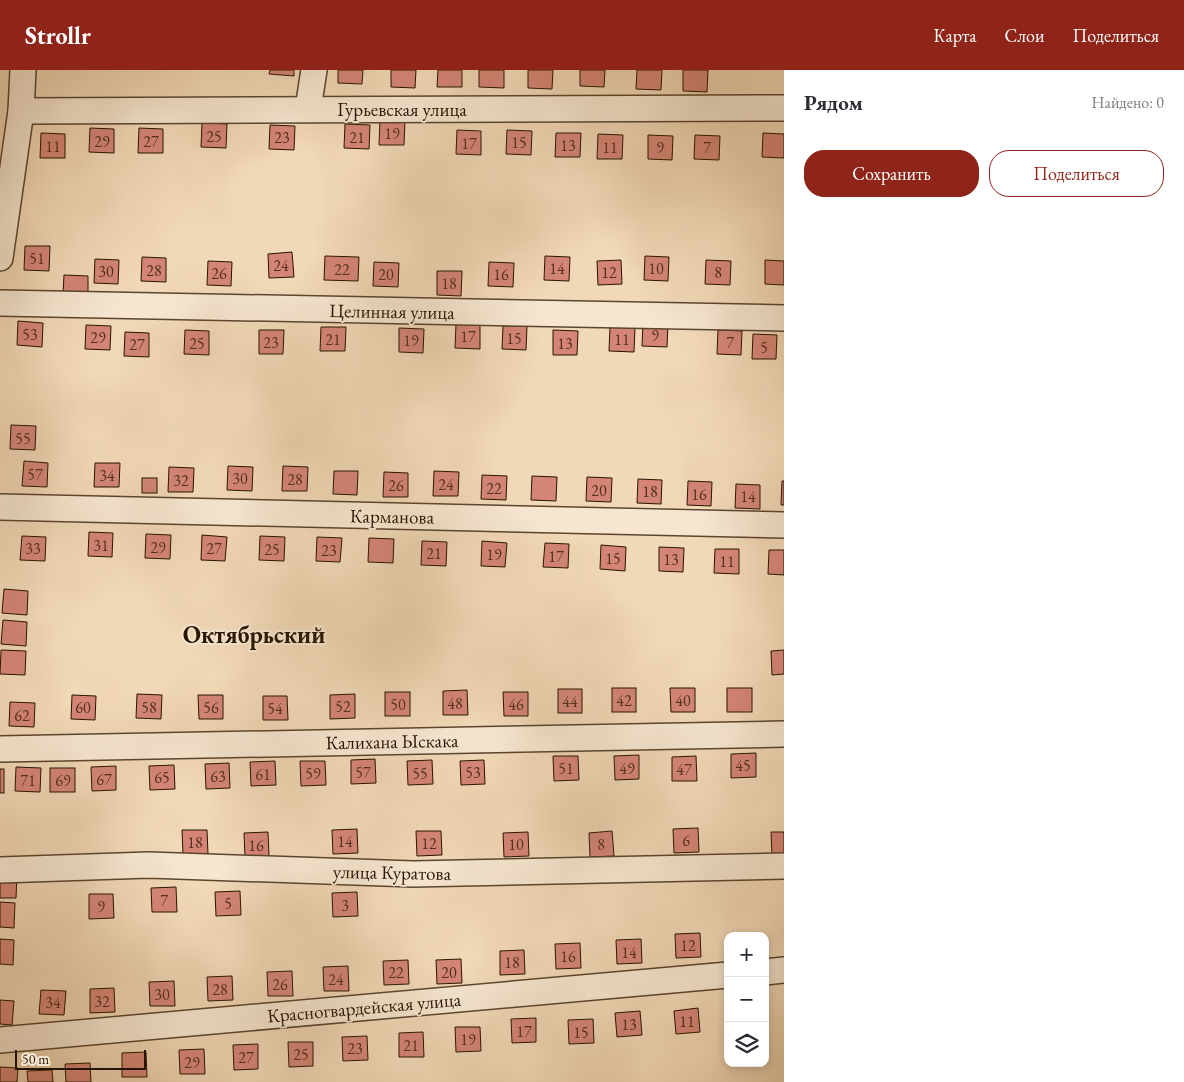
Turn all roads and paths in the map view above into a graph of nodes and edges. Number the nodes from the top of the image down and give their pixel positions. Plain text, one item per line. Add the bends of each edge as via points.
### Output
1 (24, 70) edge
2 (314, 70) edge
3 (784, 108) edge
4 (308, 109) junction
5 (21, 111) junction
6 (0, 258) edge
7 (0, 303) edge
8 (784, 318) edge
9 (0, 507) edge
10 (784, 525) edge
11 (784, 734) edge
12 (0, 749) edge
13 (784, 866) edge
14 (0, 870) edge
15 (784, 970) edge
16 (769, 972) edge
17 (724, 975) edge
18 (0, 1040) edge

1 - 5 street
2 - 4 street
3 - 4 street, Гурьевская улица
4 - 5 street, Гурьевская улица
5 - 6 street
7 - 8 street, Целинная улица
9 - 10 street, Карманова
11 - 12 street, Калихана Ыскака
13 - 14 street, улица Куратова via 413,874 148,865
15 - 16 street
17 - 18 street, Красногвардейская улица

